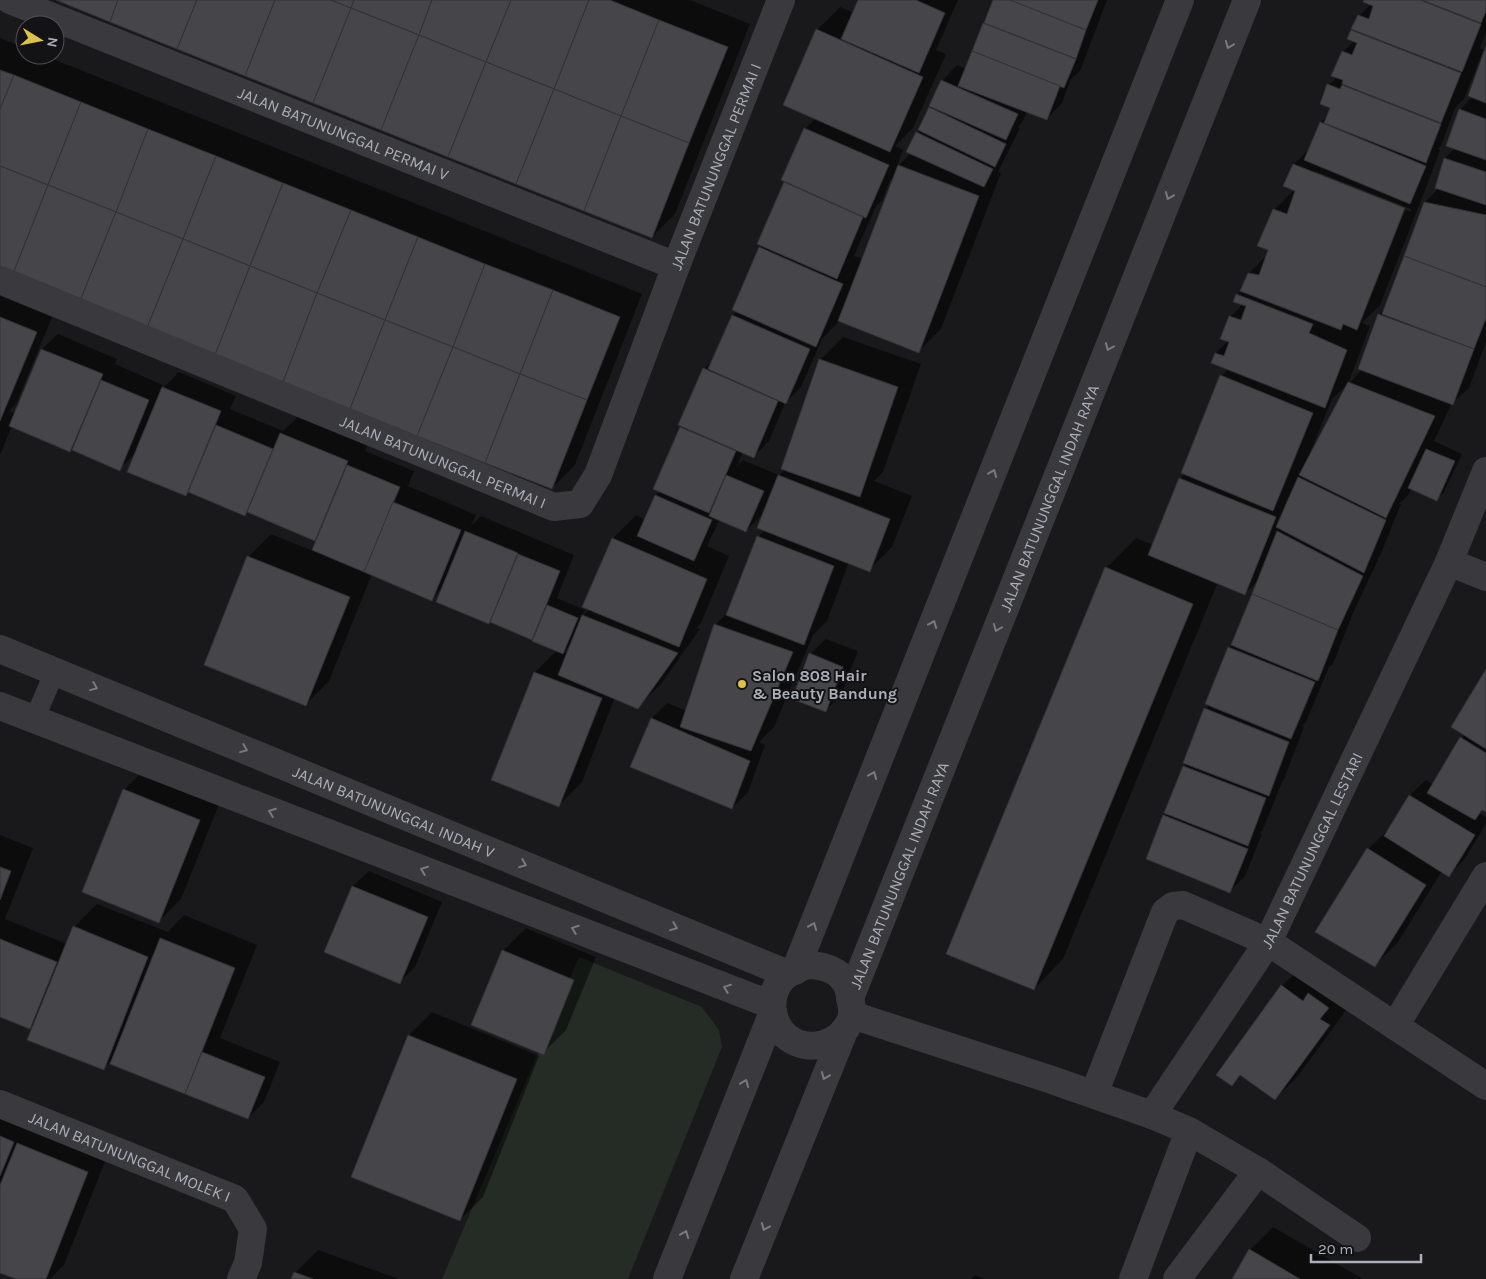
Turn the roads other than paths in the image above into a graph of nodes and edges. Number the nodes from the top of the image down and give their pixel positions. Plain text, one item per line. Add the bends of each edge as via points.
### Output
1 (10, 0) edge
2 (782, 0) edge
3 (1180, 0) edge
4 (1247, 0) edge
5 (676, 266) junction
6 (0, 280) edge
7 (1486, 471) edge
8 (1449, 562) junction
9 (1486, 577) edge
10 (0, 648) edge
11 (55, 671) junction
12 (0, 706) edge
13 (34, 720) junction
14 (1486, 876) edge
15 (1268, 942) junction
16 (792, 973) junction
17 (773, 1009) junction
18 (849, 1014) junction
19 (1395, 1026) junction
20 (1486, 1086) edge
21 (1094, 1094) junction
22 (0, 1104) edge
23 (1152, 1115) junction
24 (1189, 1131) junction
25 (1258, 1171) junction
26 (1357, 1238) dead end
27 (242, 1279) edge
28 (667, 1279) edge
29 (744, 1279) edge
30 (1133, 1279) edge
31 (1177, 1279) edge

1 - 5 street, JALAN BATUNUNGGAL PERMAI V
2 - 5 street, JALAN BATUNUNGGAL PERMAI I
16 -> 3 street
4 -> 18 street, JALAN BATUNUNGGAL INDAH RAYA
5 - 6 street, JALAN BATUNUNGGAL PERMAI I via 598,475 580,504 554,507
7 - 8 street, JALAN BATUNUNGGAL LESTARI
8 - 9 street
8 - 15 street, JALAN BATUNUNGGAL LESTARI
10 - 11 street, JALAN BATUNUNGGAL INDAH V
11 - 13 lane
11 -> 16 street, JALAN BATUNUNGGAL INDAH V
12 - 13 street
17 -> 13 street
14 - 19 street
15 - 19 street
15 - 21 street via 1183,905 1173,906 1165,912
15 - 23 street, JALAN BATUNUNGGAL LESTARI
16 - 17 street via 782,979 774,992
16 - 18 street via 806,965 820,965 833,970 844,978 851,991
17 - 18 street via 782,1032 792,1041 820,1046 833,1040
28 -> 17 street
18 - 21 street
18 -> 29 street, JALAN BATUNUNGGAL INDAH RAYA
19 - 20 street
21 - 23 street
22 - 27 street, JALAN BATUNUNGGAL MOLEK I via 235,1199 253,1229
23 - 24 street
24 - 25 street
24 - 30 street
25 - 26 street
25 - 31 street

